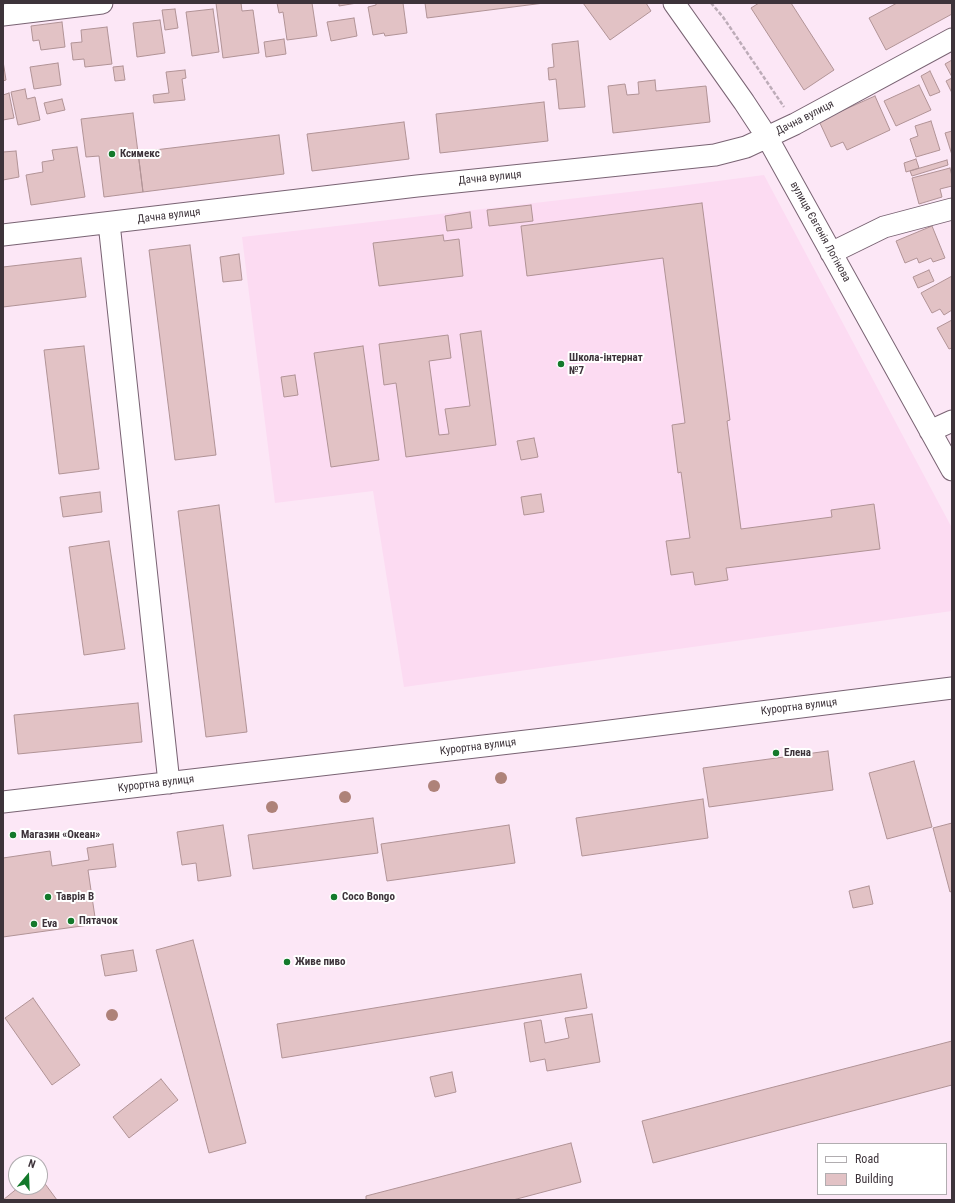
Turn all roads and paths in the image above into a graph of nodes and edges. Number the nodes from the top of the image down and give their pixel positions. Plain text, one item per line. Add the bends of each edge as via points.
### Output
1 (102, 3) edge
2 (674, 3) edge
3 (711, 3) edge
4 (3, 15) edge
5 (952, 39) edge
6 (795, 124) junction
7 (767, 137) junction
8 (952, 209) edge
9 (109, 223) junction
10 (3, 234) edge
11 (831, 253) junction
12 (952, 420) edge
13 (930, 431) junction
14 (952, 470) edge
15 (952, 688) edge
16 (169, 783) junction
17 (3, 802) edge

1 - 4 street
2 - 7 street, вулиця Євгенія Логінова
3 - 6 path
5 - 6 street, Дачна вулиця
6 - 7 street, Дачна вулиця
7 - 9 street, Дачна вулиця via 746,147 715,155 447,183
7 - 11 street, вулиця Євгенія Логінова
8 - 11 street via 884,227
9 - 10 street, Дачна вулиця
9 - 16 street
11 - 13 street, вулиця Євгенія Логінова
12 - 13 street
13 - 14 street, вулиця Євгенія Логінова
15 - 16 street, Курортна вулиця
16 - 17 street, Курортна вулиця

